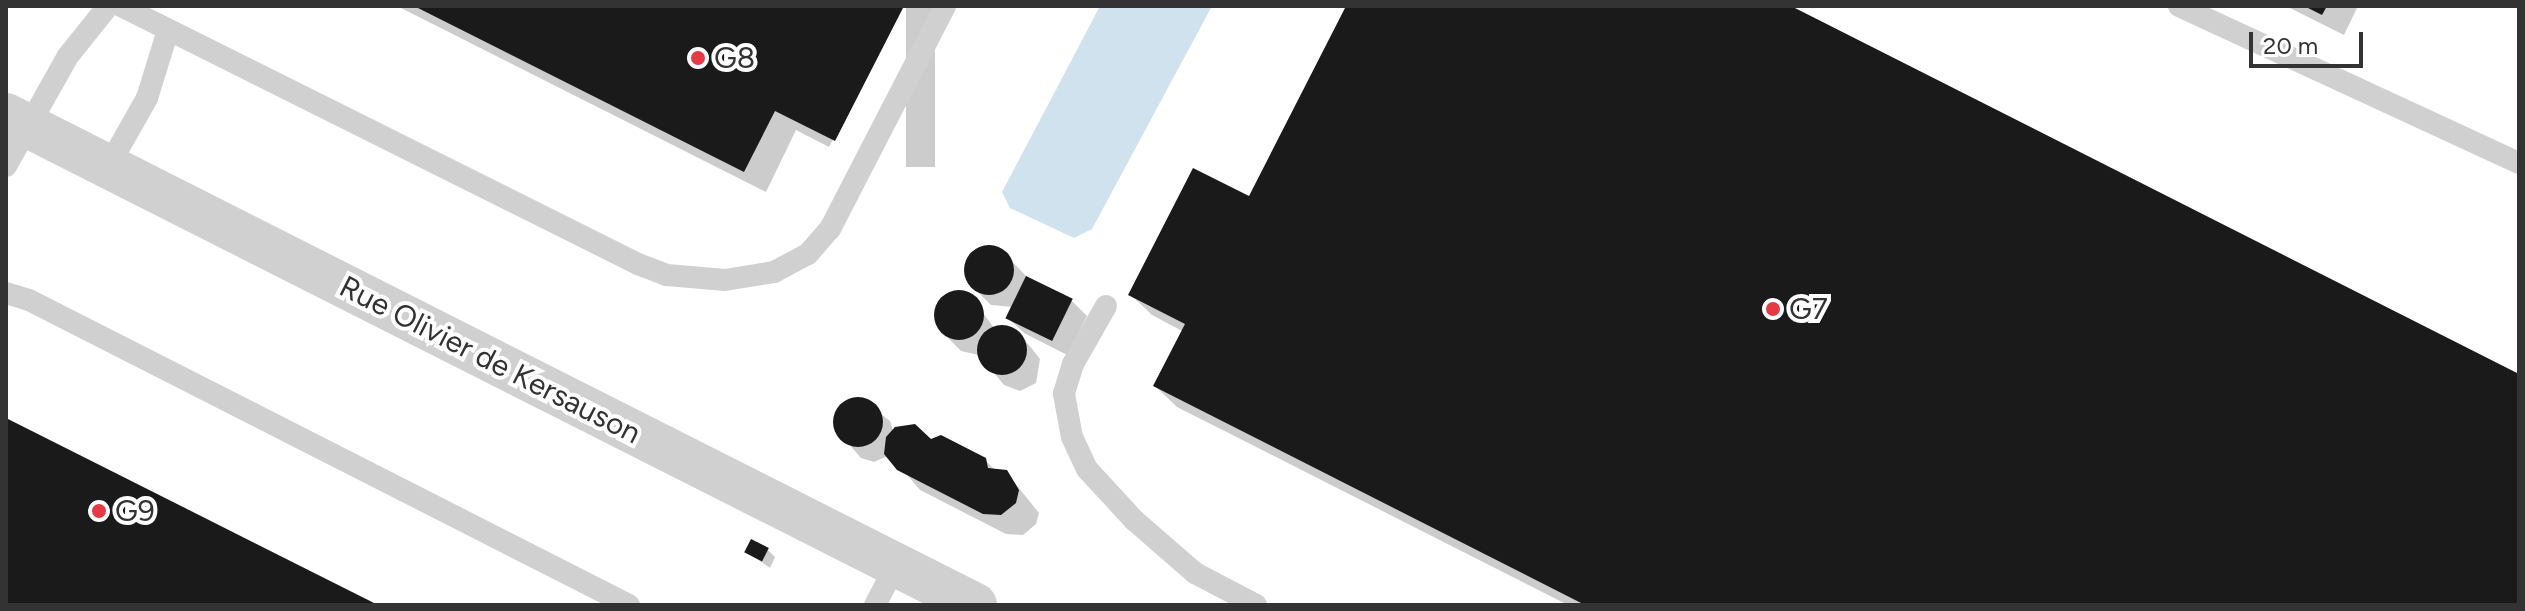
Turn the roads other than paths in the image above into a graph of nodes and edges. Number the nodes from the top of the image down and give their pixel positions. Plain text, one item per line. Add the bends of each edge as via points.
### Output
1 (108, 6) edge
2 (121, 6) edge
3 (945, 6) edge
4 (2179, 6) edge
5 (168, 30) junction
6 (18, 121) edge
7 (2519, 163) edge
8 (6, 166) edge
9 (108, 167) junction
10 (6, 293) edge
11 (1106, 306) dead end
12 (896, 565) junction
13 (956, 601) edge
14 (629, 605) edge
15 (875, 605) edge
16 (1256, 605) edge

1 - 6 lane
2 - 5 lane
3 - 5 lane via 830,229 808,254 774,272 725,280 667,275 638,264
4 - 7 lane
5 - 9 lane via 147,98
6 - 8 lane
6 - 9 street, Rue Olivier de Kersauson
9 - 12 street, Rue Olivier de Kersauson
10 - 14 lane via 29,300
11 - 16 lane via 1073,364 1064,394 1072,437 1087,469 1134,520 1195,573
12 - 13 street, Rue Olivier de Kersauson
12 - 15 lane

